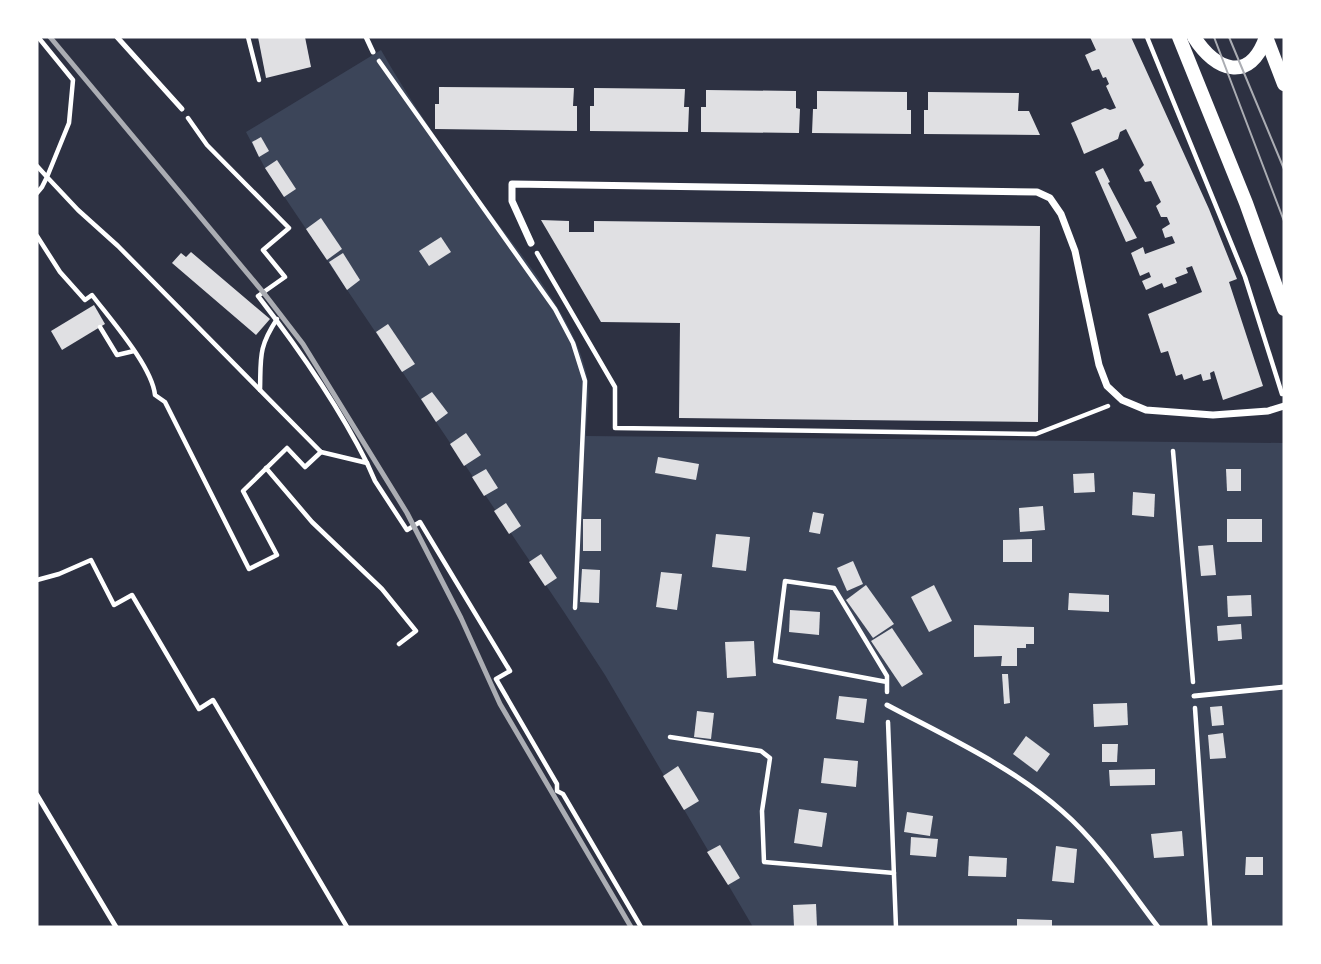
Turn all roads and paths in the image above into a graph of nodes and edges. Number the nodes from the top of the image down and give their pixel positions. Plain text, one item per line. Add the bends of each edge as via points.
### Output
1 (38, 37) edge
2 (117, 37) edge
3 (248, 37) edge
4 (366, 37) edge
5 (1147, 37) edge
6 (1179, 37) edge
7 (1194, 37) edge
8 (1266, 37) edge
9 (373, 52) joint
10 (259, 80) dead end
11 (1284, 84) edge
12 (182, 109) joint
13 (37, 166) edge
14 (47, 177) junction
15 (37, 193) edge
16 (37, 236) edge
17 (531, 243) joint
18 (85, 300) junction
19 (91, 307) dead end
20 (1284, 309) edge
21 (276, 320) junction
22 (100, 327) dead end
23 (134, 351) junction
24 (260, 390) junction
25 (1281, 390) dead end
26 (1122, 400) junction
27 (1284, 405) edge
28 (321, 452) junction
29 (367, 463) junction
30 (266, 468) junction
31 (37, 580) edge
32 (575, 608) dead end
33 (399, 644) dead end
34 (887, 682) junction
35 (1284, 687) edge
36 (1194, 696) dead end
37 (887, 705) junction
38 (670, 737) dead end
39 (37, 795) edge
40 (894, 873) junction
41 (116, 927) edge
42 (347, 927) edge
43 (641, 927) edge
44 (896, 927) edge
45 (1158, 927) edge

1 - 14 path via 74,80 69,123
2 - 12 lane
3 - 10 path
4 - 9 lane
5 - 25 path via 1245,277
6 - 20 main road
7 - 8 main road via 1210,59 1226,68 1256,57
8 - 11 main road
9 - 32 path via 555,309 573,343 585,381
12 - 21 path via 207,145 289,228 263,250 285,277 258,296
13 - 14 path
14 - 15 path
14 - 24 path
16 - 18 path
17 - 26 path via 615,387 615,428 1036,434
17 - 26 street via 512,201 512,184 1037,192 1050,198 1061,214 1075,251 1099,365 1107,386
18 - 19 path
18 - 23 path via 92,295
21 - 24 path via 261,351
21 - 29 path via 324,387
22 - 23 path via 117,355
23 - 30 path via 155,395 165,402 249,569 277,555 243,491
24 - 28 path
26 - 27 street via 1146,410 1213,415 1268,411
28 - 29 path
28 - 30 path via 305,467 287,448
29 - 43 path via 407,530 420,522 510,671 496,679 557,791 563,794
30 - 33 path via 416,631
31 - 42 path via 91,560 114,605 132,596 199,709 213,700
34 - 34 path via 834,588 785,581 775,661
34 - 37 path
35 - 36 lane
37 - 40 path
37 - 45 lane via 1029,784 1096,845
38 - 40 path via 761,751 770,758 762,811 764,862
39 - 41 lane
40 - 44 path

